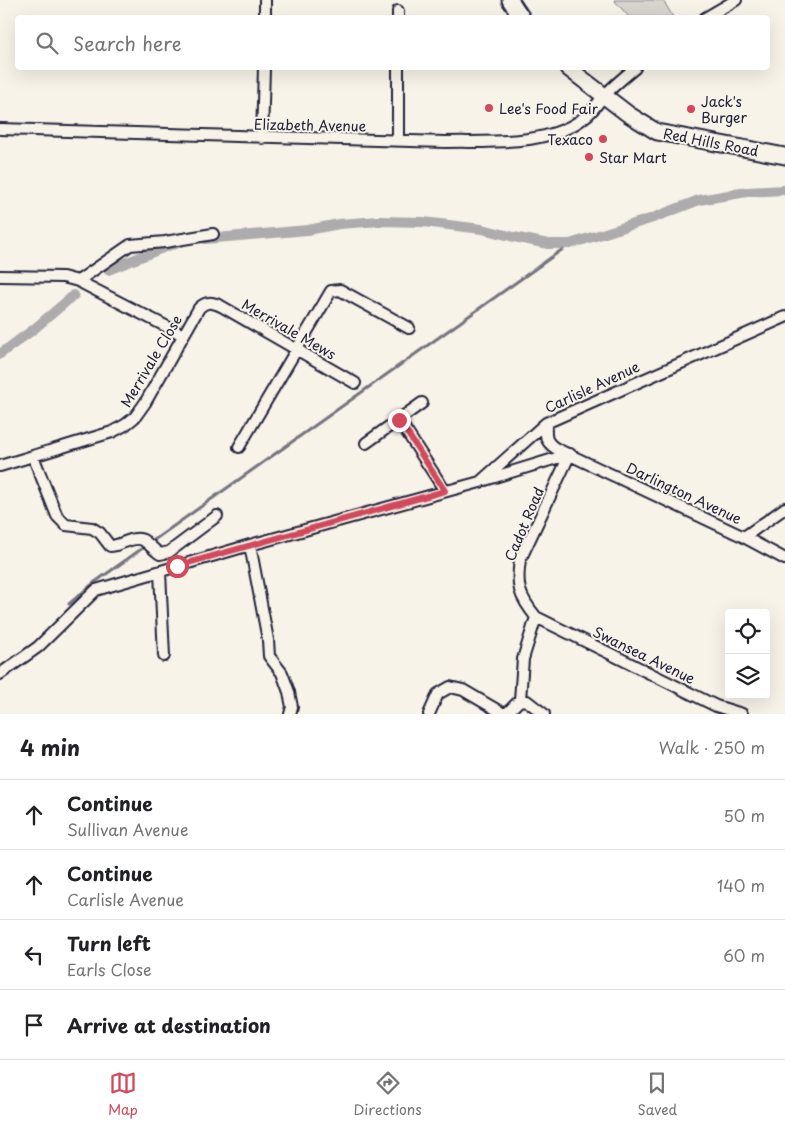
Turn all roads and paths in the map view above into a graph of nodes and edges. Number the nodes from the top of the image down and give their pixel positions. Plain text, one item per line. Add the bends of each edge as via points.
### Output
1 (265, 0) edge
2 (510, 0) edge
3 (736, 0) edge
4 (265, 15) edge
5 (520, 15) edge
6 (710, 15) edge
7 (264, 70) edge
8 (398, 70) edge
9 (571, 70) edge
10 (633, 70) edge
11 (604, 96) junction
12 (0, 129) edge
13 (262, 138) junction
14 (398, 141) junction
15 (785, 156) edge
16 (213, 234) dead end
17 (0, 276) edge
18 (78, 281) junction
19 (208, 302) joint
20 (785, 317) edge
21 (410, 328) dead end
22 (183, 335) junction
23 (297, 350) junction
24 (355, 383) dead end
25 (422, 403) dead end
26 (399, 420) junction
27 (546, 423) junction
28 (366, 443) dead end
29 (239, 447) dead end
30 (570, 454) junction
31 (33, 456) junction
32 (0, 466) edge
33 (480, 482) junction
34 (445, 491) junction
35 (785, 508) edge
36 (217, 516) dead end
37 (744, 537) junction
38 (250, 545) junction
39 (176, 547) junction
40 (785, 559) edge
41 (177, 566) junction
42 (160, 572) junction
43 (536, 617) junction
44 (164, 656) dead end
45 (0, 674) edge
46 (520, 700) junction
47 (290, 714) edge
48 (428, 714) edge
49 (505, 714) edge
50 (544, 714) edge
51 (742, 714) edge

1 - 4 street
2 - 5 main road
3 - 6 street
7 - 13 street
8 - 14 street
9 - 11 main road, Red Hills Road
10 - 11 street, Elizabeth Avenue
11 - 14 street, Elizabeth Avenue via 586,116 538,138 489,142
11 - 15 main road, Red Hills Road via 657,132
12 - 13 street, Elizabeth Avenue
13 - 14 street, Elizabeth Avenue
16 - 18 street via 130,245
17 - 18 street via 63,277
18 - 22 street
19 - 22 street, Merrivale Close via 203,304
19 - 23 street, Merrivale Mews
20 - 27 street, Carlisle Avenue
21 - 23 street via 340,290 334,290 329,293
22 - 31 street, Merrivale Close via 145,403 126,425 100,437
23 - 24 street, Merrivale Mews
23 - 29 street
25 - 26 street
26 - 28 street
26 - 34 street
27 - 30 street, Darlington Avenue via 547,443
27 - 33 street, Carlisle Avenue
30 - 33 street
30 - 37 street, Darlington Avenue
30 - 43 street, Cadot Road via 520,560 517,578 520,594
31 - 32 street, Merrivale Close
31 - 39 street via 57,516 66,525 92,528 110,546 135,538 160,554
33 - 34 street, Carlisle Avenue
34 - 38 street, Carlisle Avenue
35 - 37 street
36 - 39 street
37 - 40 street, Darlington Avenue
38 - 41 street, Carlisle Avenue
38 - 47 street via 269,656 282,673 289,692
39 - 41 street
41 - 42 street, Carlisle Avenue
42 - 44 street
42 - 45 street, Carlisle Avenue via 96,590 38,647
43 - 46 street via 523,659
43 - 51 street, Swansea Avenue via 716,706
46 - 49 street
46 - 50 street
48 - 49 street via 438,694 450,686

